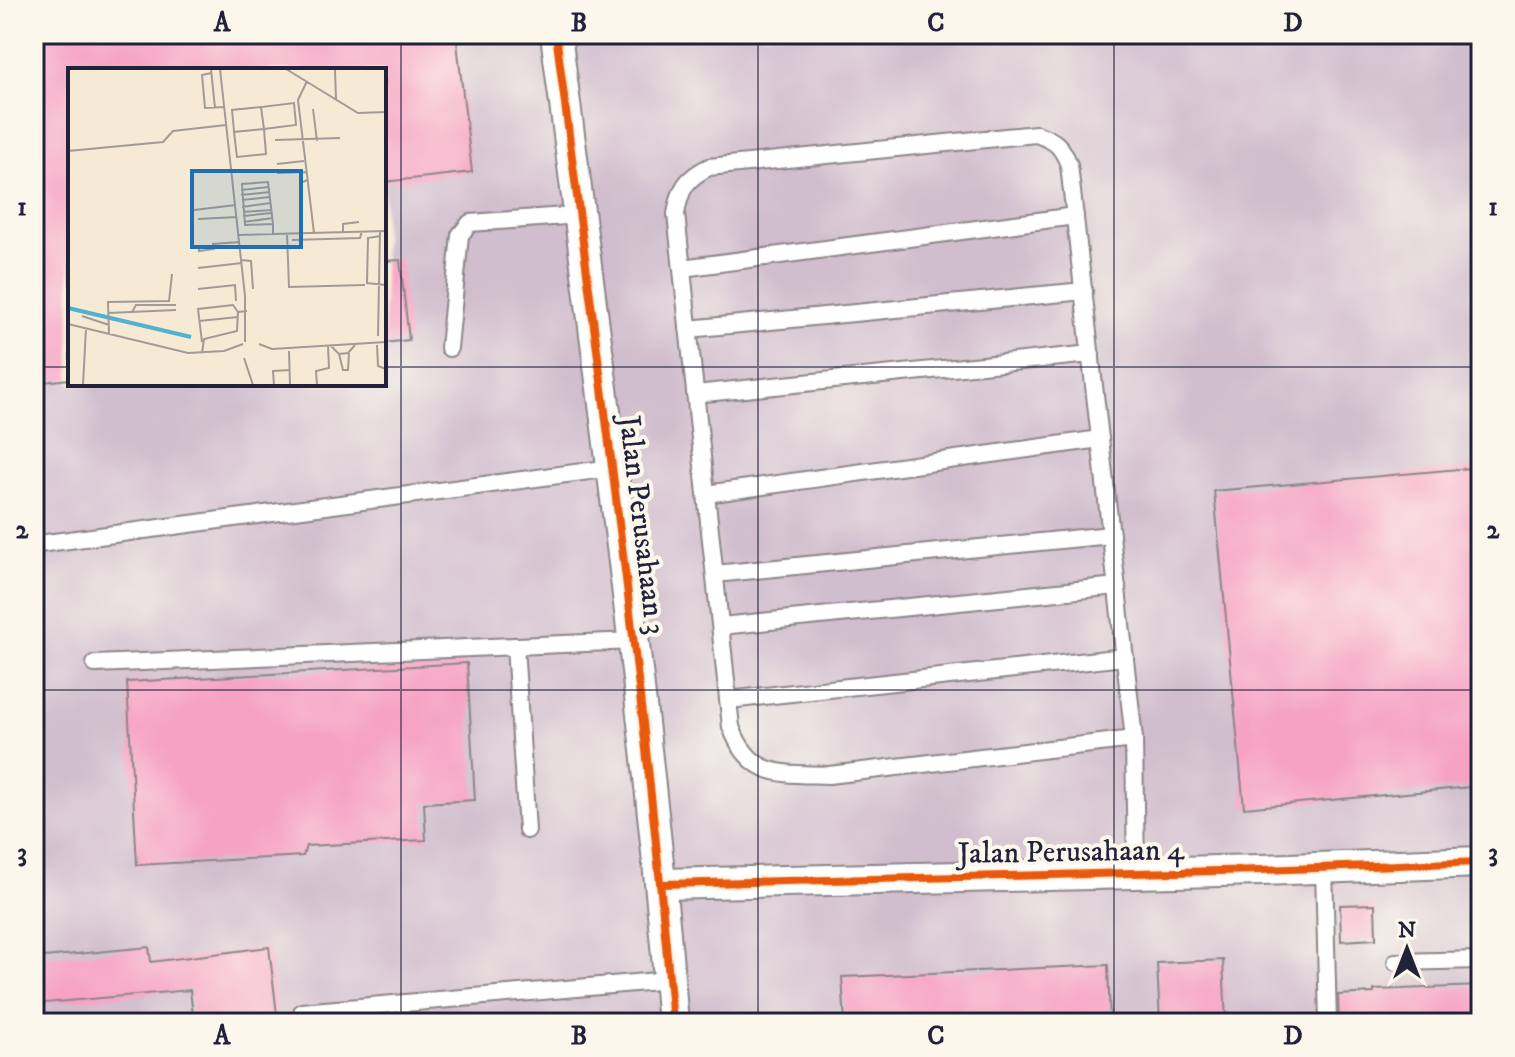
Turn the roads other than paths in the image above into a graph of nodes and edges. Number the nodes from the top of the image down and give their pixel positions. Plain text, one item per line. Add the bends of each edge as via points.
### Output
1 (556, 34) edge
2 (579, 215) junction
3 (1075, 216) junction
4 (682, 268) junction
5 (1084, 291) junction
6 (688, 329) junction
7 (449, 348) dead end
8 (1091, 354) junction
9 (695, 394) junction
10 (1100, 439) junction
11 (612, 468) junction
12 (706, 494) junction
13 (1111, 535) junction
14 (39, 544) dead end
15 (715, 574) junction
16 (1117, 586) junction
17 (721, 626) junction
18 (633, 641) junction
19 (515, 646) junction
20 (1125, 657) junction
21 (95, 664) dead end
22 (728, 700) junction
23 (1134, 739) junction
24 (527, 830) dead end
25 (1481, 862) edge
26 (1324, 867) junction
27 (1136, 873) junction
28 (661, 884) junction
29 (1481, 960) edge
30 (1396, 962) dead end
31 (669, 980) junction
32 (303, 1023) edge
33 (673, 1023) edge
34 (1328, 1023) edge

1 - 2 street, Jalan Perusahaan 3
2 - 7 lane via 470,223 460,235
2 - 11 street, Jalan Perusahaan 3
3 - 4 lane
3 - 4 lane via 1063,149 1036,134 709,167 693,174 680,189 676,214
3 - 5 lane
4 - 6 lane
5 - 6 lane
5 - 8 lane
6 - 9 lane
8 - 9 lane
8 - 10 lane
9 - 12 lane
10 - 12 lane
10 - 13 lane
11 - 14 lane
11 - 18 street, Jalan Perusahaan 3
12 - 15 lane
13 - 15 lane
13 - 16 lane
15 - 17 lane
16 - 17 lane
16 - 20 lane
17 - 22 lane
18 - 19 lane
18 - 28 street, Jalan Perusahaan 3
19 - 21 lane
19 - 24 lane
20 - 22 lane
20 - 23 lane
22 - 23 lane via 740,749 760,767 790,774 829,775
23 - 27 lane
25 - 26 street, Jalan Perusahaan 4
26 - 27 street, Jalan Perusahaan 4
26 - 34 lane
27 - 28 street, Jalan Perusahaan 4
28 - 31 street, Jalan Perusahaan 3
29 - 30 lane
31 - 32 lane via 302,1012
31 - 33 street, Jalan Perusahaan 3

